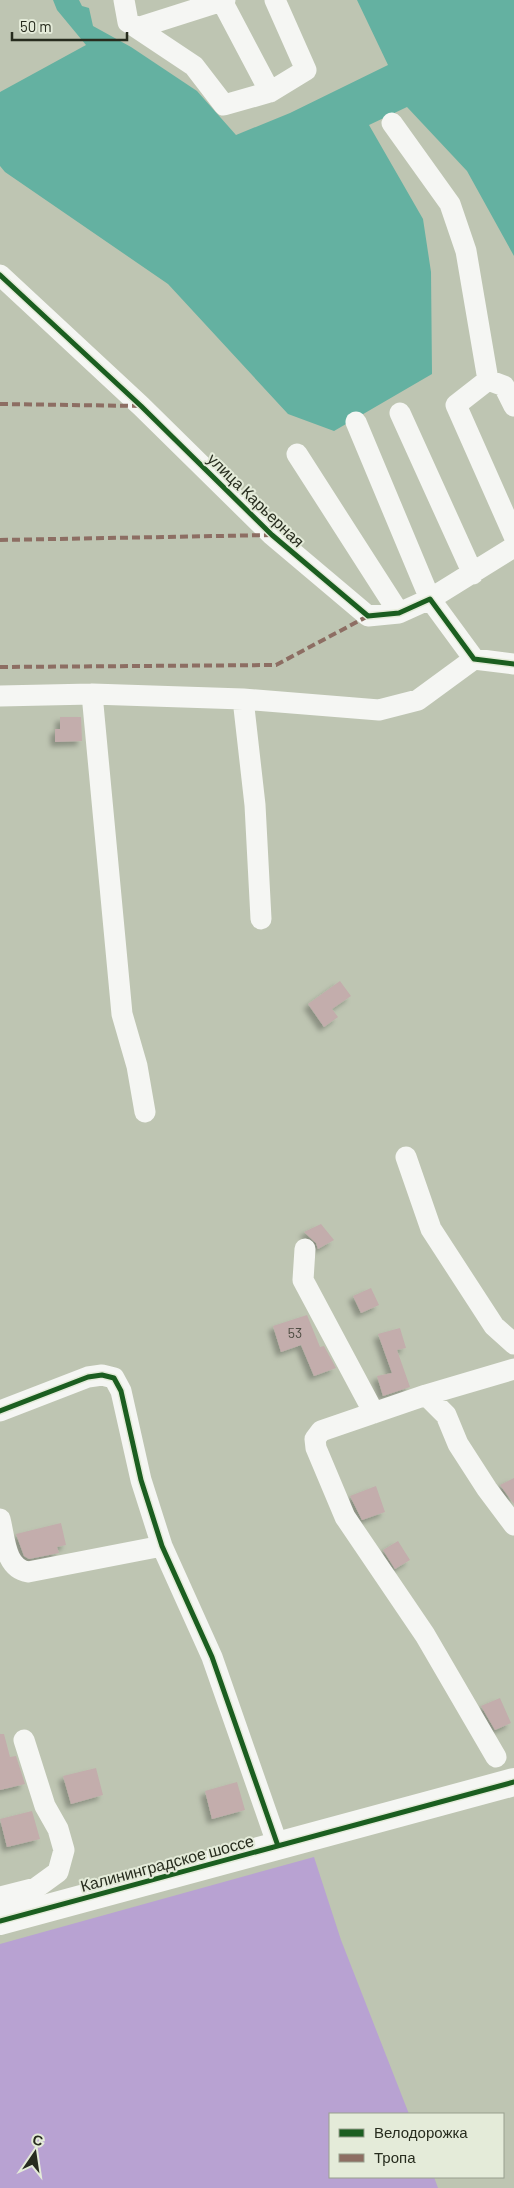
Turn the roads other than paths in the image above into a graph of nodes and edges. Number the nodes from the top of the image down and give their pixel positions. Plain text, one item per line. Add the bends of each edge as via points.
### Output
1 (124, 0) edge
2 (224, 0) edge
3 (275, 0) edge
4 (137, 28) junction
5 (270, 92) junction
6 (392, 123) dead end
7 (0, 275) edge
8 (488, 380) junction
9 (514, 406) edge
10 (400, 413) dead end
11 (356, 422) dead end
12 (297, 454) dead end
13 (514, 536) edge
14 (514, 547) edge
15 (473, 574) junction
16 (430, 599) junction
17 (399, 613) junction
18 (474, 659) junction
19 (514, 664) edge
20 (92, 694) junction
21 (0, 696) edge
22 (243, 699) junction
23 (261, 919) dead end
24 (146, 1112) dead end
25 (406, 1157) dead end
26 (304, 1249) dead end
27 (514, 1344) edge
28 (514, 1369) edge
29 (426, 1395) junction
30 (0, 1411) edge
31 (374, 1413) junction
32 (0, 1519) edge
33 (514, 1525) edge
34 (162, 1546) junction
35 (24, 1740) dead end
36 (496, 1757) dead end
37 (514, 1782) edge
38 (278, 1846) junction
39 (0, 1897) edge
40 (0, 1921) edge

1 - 4 street via 128,22
2 - 4 street
2 - 5 street
3 - 5 street via 306,70
4 - 5 street via 194,66 224,105
6 - 8 street via 450,204 466,251
7 - 17 street, улица Карьерная via 141,406 272,535 368,616
8 - 9 street via 504,386
8 - 13 street via 456,405
10 - 15 street
11 - 16 street
12 - 17 street
14 - 15 street, улица Карьерная
15 - 16 street, улица Карьерная
16 - 17 street, улица Карьерная
16 - 18 street
18 - 19 street
18 - 22 street via 418,700 379,710
20 - 21 street
20 - 22 street
20 - 24 street via 122,1014
22 - 23 street via 255,805
25 - 27 street via 431,1229 494,1326
26 - 31 street via 303,1280
28 - 29 street
29 - 31 street
29 - 33 street via 446,1414 458,1444
30 - 34 street via 88,1377 102,1375 114,1378 121,1391 141,1480
31 - 36 street via 322,1430 315,1439 316,1448 345,1517 425,1635
32 - 34 street via 11,1564 28,1572
34 - 38 street via 212,1657
35 - 39 street via 45,1806 58,1829 64,1850 58,1872 36,1888
37 - 38 main road, Калининградское шоссе
38 - 40 main road, Калининградское шоссе

